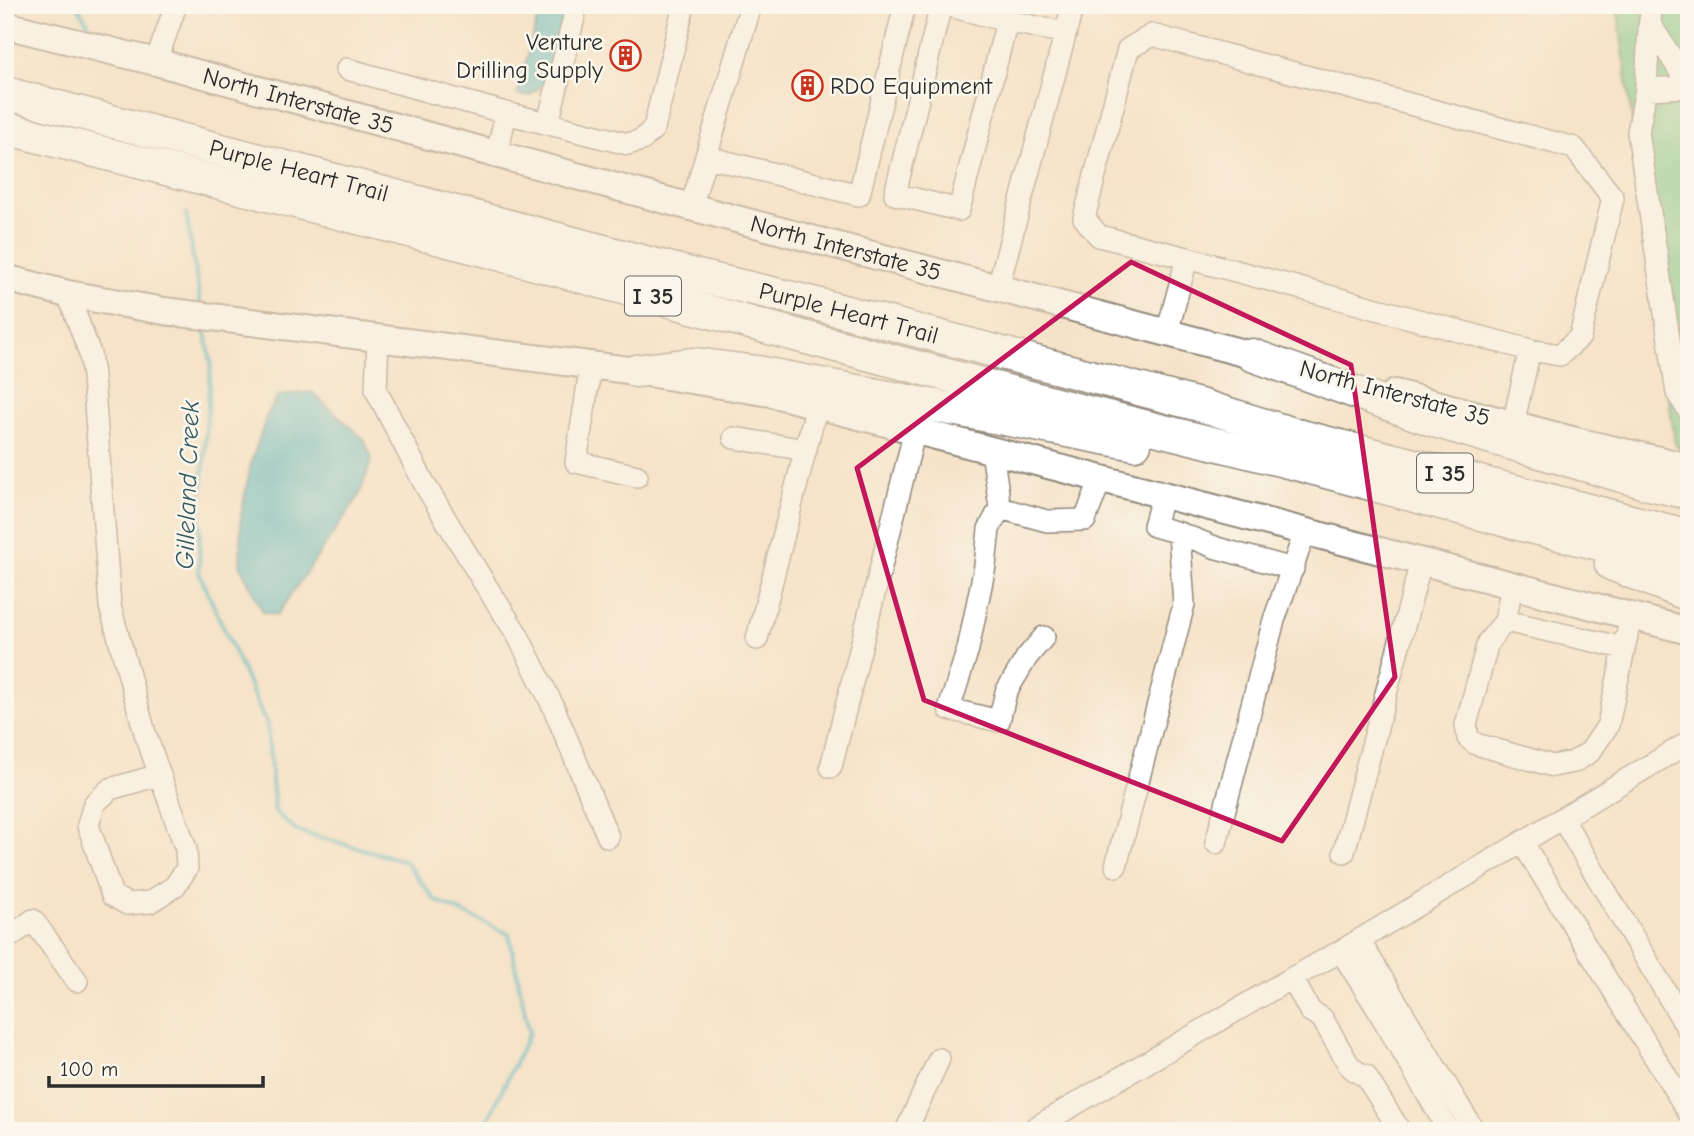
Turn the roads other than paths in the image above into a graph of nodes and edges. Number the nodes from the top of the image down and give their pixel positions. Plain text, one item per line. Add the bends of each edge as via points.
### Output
1 (176, 5) edge
2 (577, 5) edge
3 (684, 5) edge
4 (751, 5) edge
5 (905, 5) edge
6 (943, 5) edge
7 (1073, 5) edge
8 (1003, 13) edge
9 (1651, 15) edge
10 (5, 25) edge
11 (1066, 33) junction
12 (156, 62) junction
13 (347, 69) dead end
14 (1689, 86) edge
15 (1646, 89) junction
16 (5, 93) edge
17 (506, 113) junction
18 (548, 123) junction
19 (5, 128) edge
20 (496, 154) junction
21 (707, 157) junction
22 (691, 207) junction
23 (1187, 258) junction
24 (5, 278) edge
25 (998, 287) junction
26 (68, 294) junction
27 (1167, 333) junction
28 (378, 339) junction
29 (1530, 350) junction
30 (1252, 355) junction
31 (591, 365) junction
32 (636, 371) junction
33 (817, 405) junction
34 (1689, 411) edge
35 (1513, 424) junction
36 (915, 430) junction
37 (734, 438) dead end
38 (806, 450) junction
39 (992, 450) junction
40 (1300, 465) junction
41 (1689, 467) edge
42 (637, 476) dead end
43 (1101, 478) junction
44 (1689, 493) edge
45 (1163, 494) junction
46 (1000, 508) junction
47 (1530, 527) junction
48 (1305, 532) junction
49 (1179, 533) junction
50 (1689, 536) edge
51 (1421, 562) junction
52 (1689, 566) edge
53 (1293, 569) junction
54 (1512, 586) junction
55 (1689, 595) edge
56 (1631, 616) junction
57 (1505, 621) junction
58 (1689, 631) edge
59 (1044, 636) dead end
60 (757, 639) dead end
61 (1624, 648) junction
62 (1689, 742) edge
63 (831, 767) dead end
64 (159, 775) junction
65 (1562, 818) junction
66 (608, 837) dead end
67 (1522, 842) junction
68 (1216, 843) dead end
69 (1344, 852) dead end
70 (1116, 866) dead end
71 (5, 940) edge
72 (1350, 945) junction
73 (1292, 978) junction
74 (76, 981) dead end
75 (1689, 1031) edge
76 (940, 1059) dead end
77 (1689, 1114) edge
78 (906, 1131) edge
79 (1034, 1131) edge
80 (1400, 1131) edge
81 (1449, 1131) edge
82 (1474, 1131) edge

1 - 12 street
2 - 18 street
3 - 18 street via 654,128 642,140 628,144
4 - 21 street
5 - 21 street via 859,195
6 - 8 street
6 - 8 street via 895,194 959,209
7 - 11 street
8 - 11 street
9 - 14 street
9 - 15 street
10 - 12 main road, North Interstate 35
11 - 25 street
12 - 20 main road, North Interstate 35
13 - 17 street
14 - 15 street
15 - 34 street via 1638,132 1677,393
16 - 50 highway, Purple Heart Trail / I 35
17 - 18 street
17 - 20 street
19 - 40 highway, Purple Heart Trail / I 35
20 - 22 main road, North Interstate 35
21 - 22 street
22 - 25 main road, North Interstate 35
23 - 27 street
23 - 29 street
23 - 29 street via 1098,236 1084,218 1128,48 1152,35 1574,148 1613,198 1580,337 1560,355
24 - 26 main road
25 - 27 main road, North Interstate 35
26 - 28 main road via 164,312
26 - 64 street via 90,354 93,376 110,606
27 - 30 main road, North Interstate 35
28 - 31 main road
28 - 66 street via 376,390 425,485 517,634
29 - 35 street
30 - 35 main road, North Interstate 35
30 - 44 highway via 1438,422
31 - 32 main road
31 - 42 street via 576,462
32 - 33 main road
32 - 40 highway via 695,364 757,372 1219,460
33 - 36 main road
33 - 38 street
35 - 41 main road, North Interstate 35
36 - 39 main road
36 - 63 street
37 - 38 street
38 - 60 street
39 - 43 main road
39 - 46 street
40 - 47 highway, Purple Heart Trail / I 35
43 - 45 main road
43 - 46 street via 1085,520 1047,521
45 - 48 main road
45 - 49 street via 1154,526
46 - 59 street via 989,529 968,649 949,709 999,721 1006,692
47 - 52 highway, Purple Heart Trail / I 35
47 - 55 highway
48 - 51 main road
48 - 53 street
49 - 53 street
49 - 70 street via 1184,604
51 - 54 main road
51 - 69 street
53 - 68 street via 1274,620
54 - 56 main road
54 - 57 street
56 - 58 main road
56 - 61 street
57 - 61 street
57 - 61 street via 1488,642 1466,725 1468,738 1553,766 1574,762 1590,752 1608,725
62 - 65 street
64 - 64 street via 186,849 187,868 175,886 150,902 127,904 112,895 88,825 94,804 110,789
65 - 67 street
65 - 75 street
67 - 72 street
67 - 77 street
71 - 74 street via 33,920
72 - 73 street
72 - 81 street via 1375,1004
72 - 82 street
73 - 79 street
73 - 80 street via 1310,1011 1322,1018 1349,1065 1365,1074
76 - 78 street

